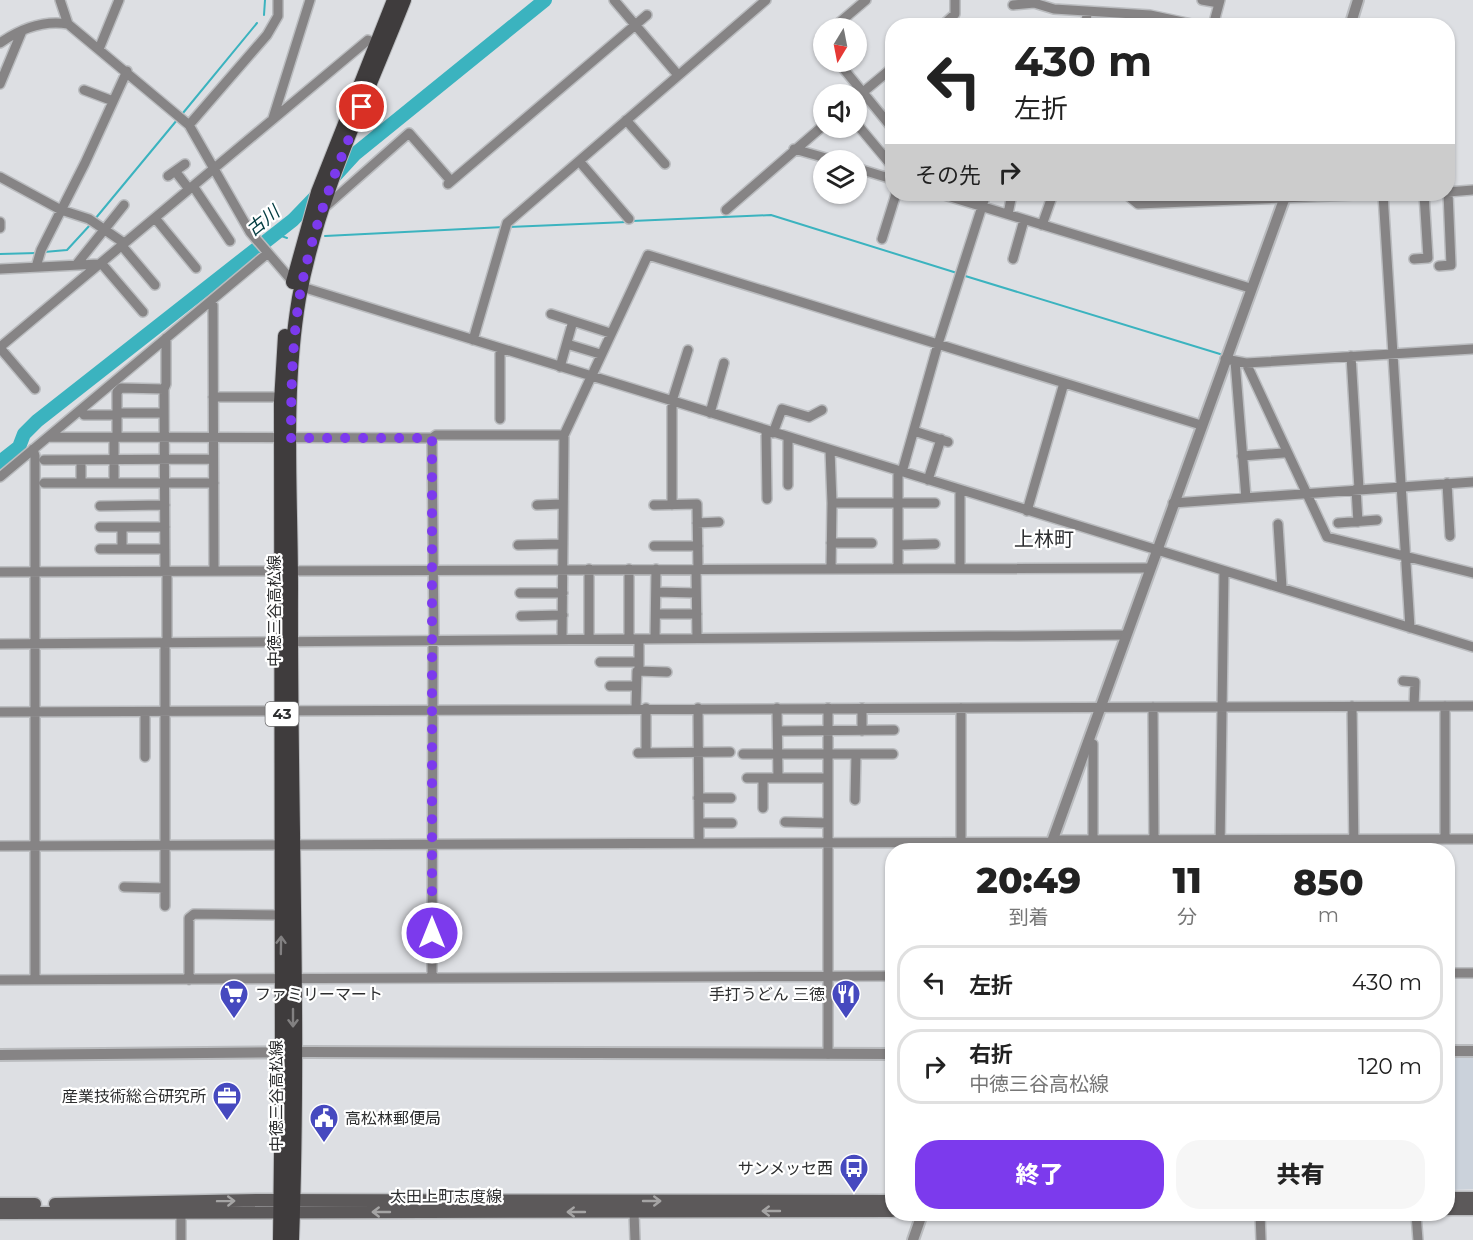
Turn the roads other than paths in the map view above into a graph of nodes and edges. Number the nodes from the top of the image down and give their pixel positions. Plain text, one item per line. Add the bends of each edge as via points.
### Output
1 (60, 0) edge
2 (119, 0) edge
3 (278, 0) edge
4 (310, 0) edge
5 (394, 0) edge
6 (404, 0) edge
7 (614, 0) edge
8 (766, 0) edge
9 (866, 0) edge
10 (1202, 0) edge
11 (1358, 0) edge
12 (956, 1) edge
13 (1219, 1) edge
14 (1013, 5) dead end
15 (1087, 12) junction
16 (955, 14) junction
17 (647, 15) dead end
18 (845, 18) edge
19 (951, 18) edge
20 (956, 18) edge
21 (1087, 18) edge
22 (1134, 18) edge
23 (1215, 18) edge
24 (1352, 18) edge
25 (68, 24) junction
26 (635, 24) junction
27 (22, 32) junction
28 (0, 43) edge
29 (381, 46) junction
30 (99, 49) junction
31 (126, 71) junction
32 (681, 72) junction
33 (885, 74) edge
34 (0, 84) edge
35 (867, 89) edge
36 (84, 90) dead end
37 (113, 101) junction
38 (867, 102) edge
39 (273, 119) junction
40 (626, 120) junction
41 (885, 121) edge
42 (189, 125) junction
43 (813, 134) edge
44 (867, 136) edge
45 (794, 149) junction
46 (813, 154) edge
47 (885, 158) edge
48 (579, 161) junction
49 (185, 164) dead end
50 (665, 165) dead end
51 (213, 169) junction
52 (867, 171) edge
53 (885, 176) edge
54 (0, 177) edge
55 (191, 187) junction
56 (1473, 190) edge
57 (1455, 191) edge
58 (894, 201) edge
59 (983, 201) edge
60 (990, 201) edge
61 (1011, 201) edge
62 (1051, 201) edge
63 (1134, 201) edge
64 (1155, 201) edge
65 (1283, 201) edge
66 (1383, 201) edge
67 (1424, 201) edge
68 (1448, 201) edge
69 (124, 205) dead end
70 (323, 208) junction
71 (61, 210) junction
72 (726, 210) dead end
73 (1008, 214) junction
74 (154, 218) junction
75 (629, 219) dead end
76 (1024, 220) junction
77 (0, 222) edge
78 (1042, 225) junction
79 (0, 228) edge
80 (105, 229) junction
81 (882, 239) dead end
82 (230, 241) dead end
83 (123, 244) junction
84 (266, 251) junction
85 (1014, 259) dead end
86 (1414, 259) dead end
87 (100, 264) junction
88 (76, 265) junction
89 (1439, 266) dead end
90 (36, 267) junction
91 (196, 268) dead end
92 (0, 269) edge
93 (297, 284) junction
94 (155, 285) dead end
95 (1250, 288) junction
96 (213, 305) dead end
97 (142, 312) dead end
98 (551, 314) dead end
99 (573, 321) junction
100 (610, 333) junction
101 (166, 338) junction
102 (472, 340) junction
103 (567, 344) junction
104 (938, 344) junction
105 (0, 348) edge
106 (500, 348) junction
107 (1473, 348) edge
108 (688, 350) dead end
109 (600, 354) junction
110 (1393, 354) junction
111 (1351, 356) junction
112 (1230, 360) junction
113 (724, 363) dead end
114 (1246, 363) junction
115 (560, 367) junction
116 (590, 376) junction
117 (1064, 383) junction
118 (35, 389) dead end
119 (164, 389) junction
120 (213, 397) junction
121 (281, 397) junction
122 (672, 401) junction
123 (822, 410) dead end
124 (710, 413) junction
125 (117, 414) junction
126 (164, 414) junction
127 (84, 415) dead end
128 (500, 419) dead end
129 (1201, 425) junction
130 (770, 431) junction
131 (914, 431) junction
132 (564, 435) junction
133 (48, 437) junction
134 (115, 437) junction
135 (164, 437) junction
136 (213, 437) junction
137 (788, 437) junction
138 (286, 438) junction
139 (432, 438) junction
140 (33, 449) junction
141 (830, 450) junction
142 (1283, 453) dead end
143 (1242, 456) junction
144 (213, 459) junction
145 (44, 460) dead end
146 (81, 460) junction
147 (114, 460) junction
148 (164, 460) junction
149 (900, 472) junction
150 (0, 477) edge
151 (928, 480) junction
152 (1473, 482) edge
153 (44, 483) dead end
154 (81, 483) junction
155 (114, 483) junction
156 (164, 483) junction
157 (214, 483) junction
158 (1447, 483) junction
159 (788, 485) dead end
160 (1401, 486) junction
161 (1358, 489) junction
162 (960, 490) junction
163 (1307, 493) junction
164 (1245, 498) junction
165 (767, 499) dead end
166 (832, 503) junction
167 (935, 503) dead end
168 (1173, 503) junction
169 (563, 504) junction
170 (898, 504) junction
171 (165, 505) junction
172 (537, 505) dead end
173 (654, 505) dead end
174 (672, 505) junction
175 (100, 506) dead end
176 (1027, 511) junction
177 (1377, 520) dead end
178 (719, 522) dead end
179 (1358, 522) junction
180 (697, 523) junction
181 (1338, 523) dead end
182 (1278, 524) dead end
183 (100, 527) dead end
184 (122, 527) junction
185 (165, 528) junction
186 (1450, 536) dead end
187 (831, 543) junction
188 (872, 543) dead end
189 (563, 544) junction
190 (898, 544) junction
191 (935, 544) dead end
192 (518, 545) dead end
193 (654, 546) dead end
194 (698, 546) junction
195 (100, 549) dead end
196 (122, 549) junction
197 (165, 549) junction
198 (1156, 550) junction
199 (1405, 557) junction
200 (898, 567) junction
201 (831, 568) junction
202 (960, 568) junction
203 (1150, 568) junction
204 (563, 569) junction
205 (589, 569) junction
206 (629, 569) junction
207 (656, 569) junction
208 (697, 569) junction
209 (214, 570) junction
210 (434, 570) junction
211 (34, 571) junction
212 (286, 571) junction
213 (1224, 571) junction
214 (0, 572) edge
215 (166, 572) junction
216 (1473, 573) edge
217 (1282, 588) junction
218 (656, 592) junction
219 (563, 593) junction
220 (696, 593) junction
221 (520, 594) dead end
222 (656, 614) junction
223 (697, 614) junction
224 (563, 615) junction
225 (521, 616) dead end
226 (1410, 628) junction
227 (1126, 635) junction
228 (655, 638) junction
229 (697, 638) junction
230 (562, 639) junction
231 (590, 639) junction
232 (634, 639) junction
233 (434, 640) junction
234 (286, 641) junction
235 (166, 643) junction
236 (0, 644) edge
237 (35, 644) junction
238 (1473, 647) edge
239 (600, 662) dead end
240 (639, 667) junction
241 (667, 672) dead end
242 (1403, 681) dead end
243 (610, 686) dead end
244 (636, 687) junction
245 (1221, 706) junction
246 (1352, 706) junction
247 (1414, 706) junction
248 (1445, 706) junction
249 (1473, 706) edge
250 (1153, 707) junction
251 (641, 708) junction
252 (698, 708) junction
253 (777, 708) junction
254 (828, 708) junction
255 (862, 708) junction
256 (961, 708) junction
257 (1100, 708) junction
258 (433, 710) junction
259 (0, 712) edge
260 (35, 712) junction
261 (145, 712) junction
262 (165, 712) junction
263 (286, 712) junction
264 (862, 730) junction
265 (894, 730) dead end
266 (778, 731) junction
267 (828, 731) junction
268 (1088, 742) junction
269 (698, 752) junction
270 (730, 752) dead end
271 (743, 754) dead end
272 (827, 754) junction
273 (856, 754) junction
274 (893, 754) dead end
275 (778, 755) junction
276 (145, 757) dead end
277 (747, 778) dead end
278 (763, 778) junction
279 (778, 778) junction
280 (828, 778) junction
281 (698, 798) junction
282 (731, 798) dead end
283 (855, 800) dead end
284 (763, 808) dead end
285 (785, 822) dead end
286 (699, 823) junction
287 (732, 823) dead end
288 (828, 823) junction
289 (1354, 839) junction
290 (1379, 839) junction
291 (1422, 839) junction
292 (1445, 839) junction
293 (1473, 839) edge
294 (1093, 840) junction
295 (1154, 840) junction
296 (1247, 840) junction
297 (433, 843) junction
298 (699, 843) junction
299 (828, 843) junction
300 (961, 843) edge
301 (1052, 843) edge
302 (1062, 843) edge
303 (1093, 843) edge
304 (1194, 843) edge
305 (1220, 843) edge
306 (1231, 843) edge
307 (1247, 843) edge
308 (1354, 843) edge
309 (1379, 843) edge
310 (1422, 843) edge
311 (885, 844) edge
312 (166, 845) junction
313 (0, 846) edge
314 (35, 846) junction
315 (286, 846) junction
316 (124, 887) dead end
317 (165, 888) junction
318 (165, 906) dead end
319 (282, 915) junction
320 (1455, 973) edge
321 (1473, 973) edge
322 (829, 976) junction
323 (885, 976) edge
324 (432, 977) junction
325 (287, 979) junction
326 (0, 980) edge
327 (35, 980) junction
328 (189, 980) junction
329 (1455, 1051) edge
330 (1473, 1051) edge
331 (287, 1052) junction
332 (0, 1054) edge
333 (828, 1054) junction
334 (885, 1054) edge
335 (1455, 1198) edge
336 (1473, 1198) edge
337 (885, 1201) edge
338 (0, 1204) edge
339 (285, 1207) junction
340 (1455, 1209) edge
341 (1473, 1209) edge
342 (180, 1211) junction
343 (885, 1211) edge
344 (634, 1212) junction
345 (0, 1213) edge
346 (920, 1221) edge
347 (1260, 1221) edge
348 (1417, 1221) edge
349 (181, 1240) edge
350 (279, 1240) edge
351 (292, 1240) edge
352 (635, 1240) edge
353 (913, 1240) edge
354 (1261, 1240) edge
355 (1418, 1240) edge

1 - 25 street
2 - 30 street
3 - 42 street via 279,16 267,35
4 - 39 street
5 - 29 main road, 中徳三谷高松線 / 43
6 - 29 main road, 中徳三谷高松線 / 43
7 - 26 street
8 - 32 street
9 - 18 street
10 - 13 street
11 - 24 street
12 - 16 street
13 - 23 street
14 - 15 street via 1034,3
15 - 21 street
15 - 22 street
16 - 19 street
16 - 20 street
17 - 26 street
25 - 27 street via 48,23
25 - 30 street
26 - 32 street
26 - 70 street via 449,183 409,133
27 - 28 street
27 - 34 street
29 - 39 street via 368,40
29 - 70 main road, 中徳三谷高松線 / 43
29 - 93 main road, 中徳三谷高松線 / 43 via 327,168 310,217
30 - 31 street
31 - 37 street
31 - 42 street
32 - 40 street
33 - 35 street
36 - 37 street
37 - 71 street
38 - 41 street
39 - 51 street
40 - 48 street
40 - 50 street
42 - 51 street
43 - 45 street
44 - 47 street
45 - 46 street
45 - 72 street
48 - 75 street
48 - 102 street via 506,228
49 - 55 street via 171,174
51 - 55 street
51 - 84 street via 250,232
52 - 53 street
54 - 71 street
55 - 74 street
55 - 82 street
56 - 57 street
58 - 81 street
59 - 104 street
60 - 73 street
61 - 73 street
62 - 78 street
63 - 64 street
65 - 95 street
66 - 110 street
67 - 86 street via 1428,258
68 - 89 street via 1451,265
69 - 80 street
70 - 93 main road, 中徳三谷高松線 / 43
71 - 80 street
71 - 90 street
73 - 76 street
74 - 83 street
74 - 91 street
76 - 78 street
76 - 85 street
77 - 79 street
78 - 95 street
80 - 83 street
80 - 88 street
83 - 87 street
83 - 94 street
84 - 93 street
84 - 101 street
87 - 88 street
87 - 97 street
87 - 105 street
88 - 90 street
90 - 92 street
93 - 102 street
93 - 121 main road, 中徳三谷高松線 / 43 via 285,339
93 - 138 main road, 中徳三谷高松線 / 43
95 - 112 street
96 - 120 street
98 - 99 street
99 - 100 street
99 - 103 street
100 - 104 street via 648,255
100 - 109 street
101 - 119 street
101 - 133 street
102 - 106 street
103 - 109 street
103 - 115 street
104 - 117 street
104 - 131 street
105 - 118 street
106 - 115 street
106 - 128 street
107 - 110 street
108 - 122 street
109 - 116 street
110 - 111 street
110 - 160 street
111 - 114 street
111 - 161 street
112 - 114 street
112 - 129 street
112 - 143 street
113 - 124 street via 716,375
114 - 163 street
115 - 116 street
116 - 122 street
116 - 132 street
117 - 129 street
117 - 176 street
119 - 125 street via 121,388 117,392
119 - 126 street
120 - 121 street
120 - 136 street
121 - 138 main road, 中徳三谷高松線 / 43
122 - 124 street
122 - 174 street
123 - 130 street via 809,417 782,409
124 - 130 street
125 - 126 street
125 - 127 street
125 - 134 street
126 - 135 street
129 - 168 street
130 - 137 street
130 - 165 street
131 - 149 street
131 - 151 street via 944,440
132 - 139 street
132 - 169 street
133 - 134 street
133 - 140 street
134 - 135 street
134 - 147 street
135 - 136 street
135 - 148 street
136 - 138 street
136 - 144 street
137 - 141 street
137 - 159 street
138 - 139 street
138 - 212 main road, 中徳三谷高松線 / 43
139 - 210 street
140 - 150 street
140 - 211 street
141 - 149 street
141 - 166 street
142 - 143 street
143 - 164 street
144 - 148 street
144 - 157 street
145 - 146 street
146 - 147 street
146 - 154 street
147 - 148 street
147 - 155 street
148 - 156 street
149 - 151 street
149 - 170 street
151 - 162 street
152 - 158 street
153 - 154 street
154 - 155 street
155 - 156 street
156 - 157 street
156 - 171 street
157 - 209 street
158 - 160 street
158 - 186 street
160 - 161 street
160 - 199 street
161 - 163 street
161 - 179 street
162 - 176 street
162 - 202 street
163 - 164 street
163 - 199 street via 1327,537
164 - 168 street
166 - 170 street
166 - 187 street
167 - 170 street
168 - 198 street
169 - 172 street
169 - 189 street
170 - 190 street
171 - 175 street
171 - 185 street
173 - 174 street
174 - 180 street via 697,504
176 - 198 street
177 - 179 street
178 - 180 street
179 - 181 street
180 - 194 street
182 - 217 street
183 - 184 street
184 - 185 street
184 - 196 street
185 - 197 street
187 - 188 street
187 - 201 street
189 - 192 street
189 - 204 street
190 - 191 street
190 - 200 street
193 - 194 street
194 - 208 street
195 - 196 street
196 - 197 street
197 - 215 street
198 - 203 street
198 - 213 street
199 - 216 street
199 - 226 street
200 - 201 street
200 - 202 street
201 - 208 street
202 - 203 street
203 - 227 street
204 - 205 street
204 - 210 street
204 - 219 street
205 - 206 street
205 - 231 street
206 - 207 street
206 - 232 street
207 - 208 street
207 - 218 street
208 - 220 street
209 - 212 street
209 - 215 street
210 - 212 street
210 - 233 street
211 - 214 street
211 - 215 street
211 - 237 street
212 - 234 main road, 中徳三谷高松線 / 43
213 - 217 street
213 - 245 street
215 - 235 street
217 - 226 street
218 - 220 street
218 - 222 street
219 - 221 street
219 - 224 street
220 - 223 street
222 - 223 street
222 - 228 street
223 - 229 street
224 - 225 street
224 - 230 street
226 - 238 street
227 - 229 street
227 - 257 street
228 - 229 street
228 - 232 street
230 - 231 street
230 - 233 street
231 - 232 street
232 - 240 street
233 - 234 street
233 - 258 street
234 - 235 street
234 - 263 main road, 中徳三谷高松線 / 43
235 - 237 street
235 - 262 street
236 - 237 street
237 - 260 street
239 - 240 street
240 - 241 street
240 - 244 street
242 - 247 street via 1415,682
243 - 244 street
244 - 251 street
245 - 246 street
245 - 250 street
245 - 305 street
246 - 247 street
246 - 289 street
247 - 248 street
248 - 249 street
248 - 292 street
250 - 257 street
250 - 295 street
251 - 252 street
251 - 258 street
251 - 269 street via 642,753
252 - 253 street
252 - 269 street
253 - 254 street
253 - 266 street
254 - 255 street
254 - 267 street
255 - 256 street
255 - 264 street
256 - 257 street
256 - 300 street
257 - 268 street
258 - 263 street
258 - 297 street
259 - 260 street
260 - 261 street
260 - 314 street
261 - 262 street
261 - 276 street
262 - 263 street
262 - 312 street
263 - 315 main road, 中徳三谷高松線 / 43
264 - 265 street
264 - 267 street
266 - 267 street
266 - 275 street
267 - 272 street
268 - 294 street via 1093,744
268 - 301 street
269 - 270 street
269 - 281 street
271 - 275 street
272 - 273 street
272 - 275 street
272 - 280 street
273 - 274 street
273 - 283 street
275 - 279 street
277 - 278 street
278 - 279 street
278 - 284 street
279 - 280 street
280 - 288 street
281 - 282 street
281 - 286 street
285 - 288 street
286 - 287 street
286 - 298 street
288 - 299 street
289 - 290 street
289 - 296 street
289 - 308 street
290 - 291 street
290 - 309 street
291 - 292 street
291 - 310 street
292 - 293 street
294 - 295 street
294 - 302 street
294 - 303 street
295 - 304 street
296 - 306 street
296 - 307 street
297 - 298 street
297 - 315 street
297 - 324 street
298 - 299 street
299 - 311 street
299 - 322 street
312 - 314 street
312 - 315 street
312 - 317 street
313 - 314 street
314 - 327 street
315 - 319 main road, 中徳三谷高松線 / 43
315 - 325 main road, 中徳三谷高松線 / 43
316 - 317 street
317 - 318 street
325 -> 319 main road, 中徳三谷高松線 / 43
319 - 328 street via 194,914 189,918
320 - 321 street
322 - 323 street
322 - 324 street
322 - 333 street
324 - 325 street
325 - 328 street
325 - 331 main road, 中徳三谷高松線 / 43
326 - 327 street
327 - 328 street
329 - 330 street
331 - 332 street
331 - 333 street
331 - 339 main road, 中徳三谷高松線 / 43
333 - 334 street
335 - 336 main road
339 -> 337 main road, 太田上町志度線
338 -> 339 main road, 太田上町志度線
339 - 342 main road, 太田上町志度線
344 -> 339 main road, 太田上町志度線
339 - 350 main road, 中徳三谷高松線 / 43
339 - 351 main road, 中徳三谷高松線 / 43
340 - 341 main road
342 - 345 main road, 太田上町志度線
342 - 349 street
343 -> 344 main road, 太田上町志度線
344 - 352 street
346 - 353 street
347 - 354 street
348 - 355 street

